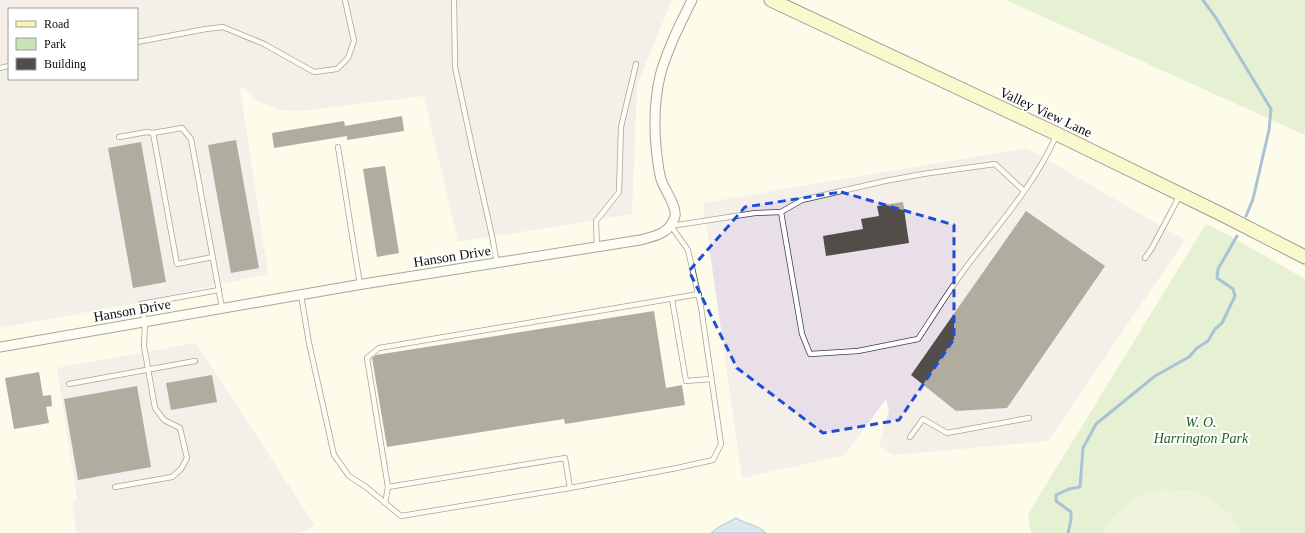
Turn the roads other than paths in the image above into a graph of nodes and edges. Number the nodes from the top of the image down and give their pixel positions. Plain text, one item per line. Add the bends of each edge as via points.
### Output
1 (345, 0) edge
2 (454, 0) edge
3 (692, 0) edge
4 (771, 0) edge
5 (138, 42) edge
6 (636, 64) dead end
7 (153, 133) junction
8 (1057, 134) junction
9 (119, 137) dead end
10 (338, 147) dead end
11 (1024, 191) junction
12 (1180, 195) junction
13 (781, 212) junction
14 (671, 226) junction
15 (597, 247) junction
16 (1305, 257) edge
17 (213, 258) junction
18 (1144, 258) dead end
19 (497, 263) junction
20 (360, 284) junction
21 (219, 290) junction
22 (698, 294) junction
23 (301, 295) junction
24 (672, 299) junction
25 (222, 308) junction
26 (145, 322) junction
27 (0, 347) edge
28 (195, 361) dead end
29 (148, 370) junction
30 (711, 379) junction
31 (69, 384) dead end
32 (1029, 418) dead end
33 (910, 437) dead end
34 (115, 487) dead end
35 (388, 487) junction
36 (570, 488) junction
37 (385, 503) junction

1 - 5 lane via 354,41 348,58 337,69 314,72 264,44 223,27
2 - 19 lane via 455,67
3 - 14 street via 660,77 656,104 654,129 657,157 661,181 675,214
4 - 8 main road, Valley View Lane
6 - 15 lane via 621,127 619,192 596,221
7 - 9 lane
7 - 17 lane via 182,128 191,139
7 - 17 lane via 177,264
8 - 11 lane via 1047,156
8 - 12 main road, Valley View Lane
10 - 20 lane
11 - 13 lane via 995,164 885,181 802,200
11 - 13 lane via 966,268 918,339 858,351 810,354 802,334
12 - 16 main road, Valley View Lane
12 - 18 lane
13 - 14 lane via 755,213
14 - 15 street, Hanson Drive via 660,235
14 - 22 lane via 688,250
15 - 19 street, Hanson Drive
17 - 21 lane
19 - 20 street, Hanson Drive
20 - 23 street, Hanson Drive
21 - 25 lane
21 - 26 lane via 141,304
22 - 24 lane
22 - 30 lane
23 - 25 street, Hanson Drive
23 - 37 lane via 334,455 349,476
24 - 30 lane via 686,381
24 - 35 lane via 379,348 367,358
25 - 26 street, Hanson Drive
26 - 27 street, Hanson Drive
26 - 29 lane via 144,346
28 - 29 lane
29 - 31 lane
29 - 34 lane via 155,408 164,420 180,428 187,458 181,469 172,477
30 - 36 lane via 721,444 712,460
32 - 33 lane via 947,433 923,419
35 - 36 lane via 565,458
35 - 37 lane
36 - 37 lane via 401,516

